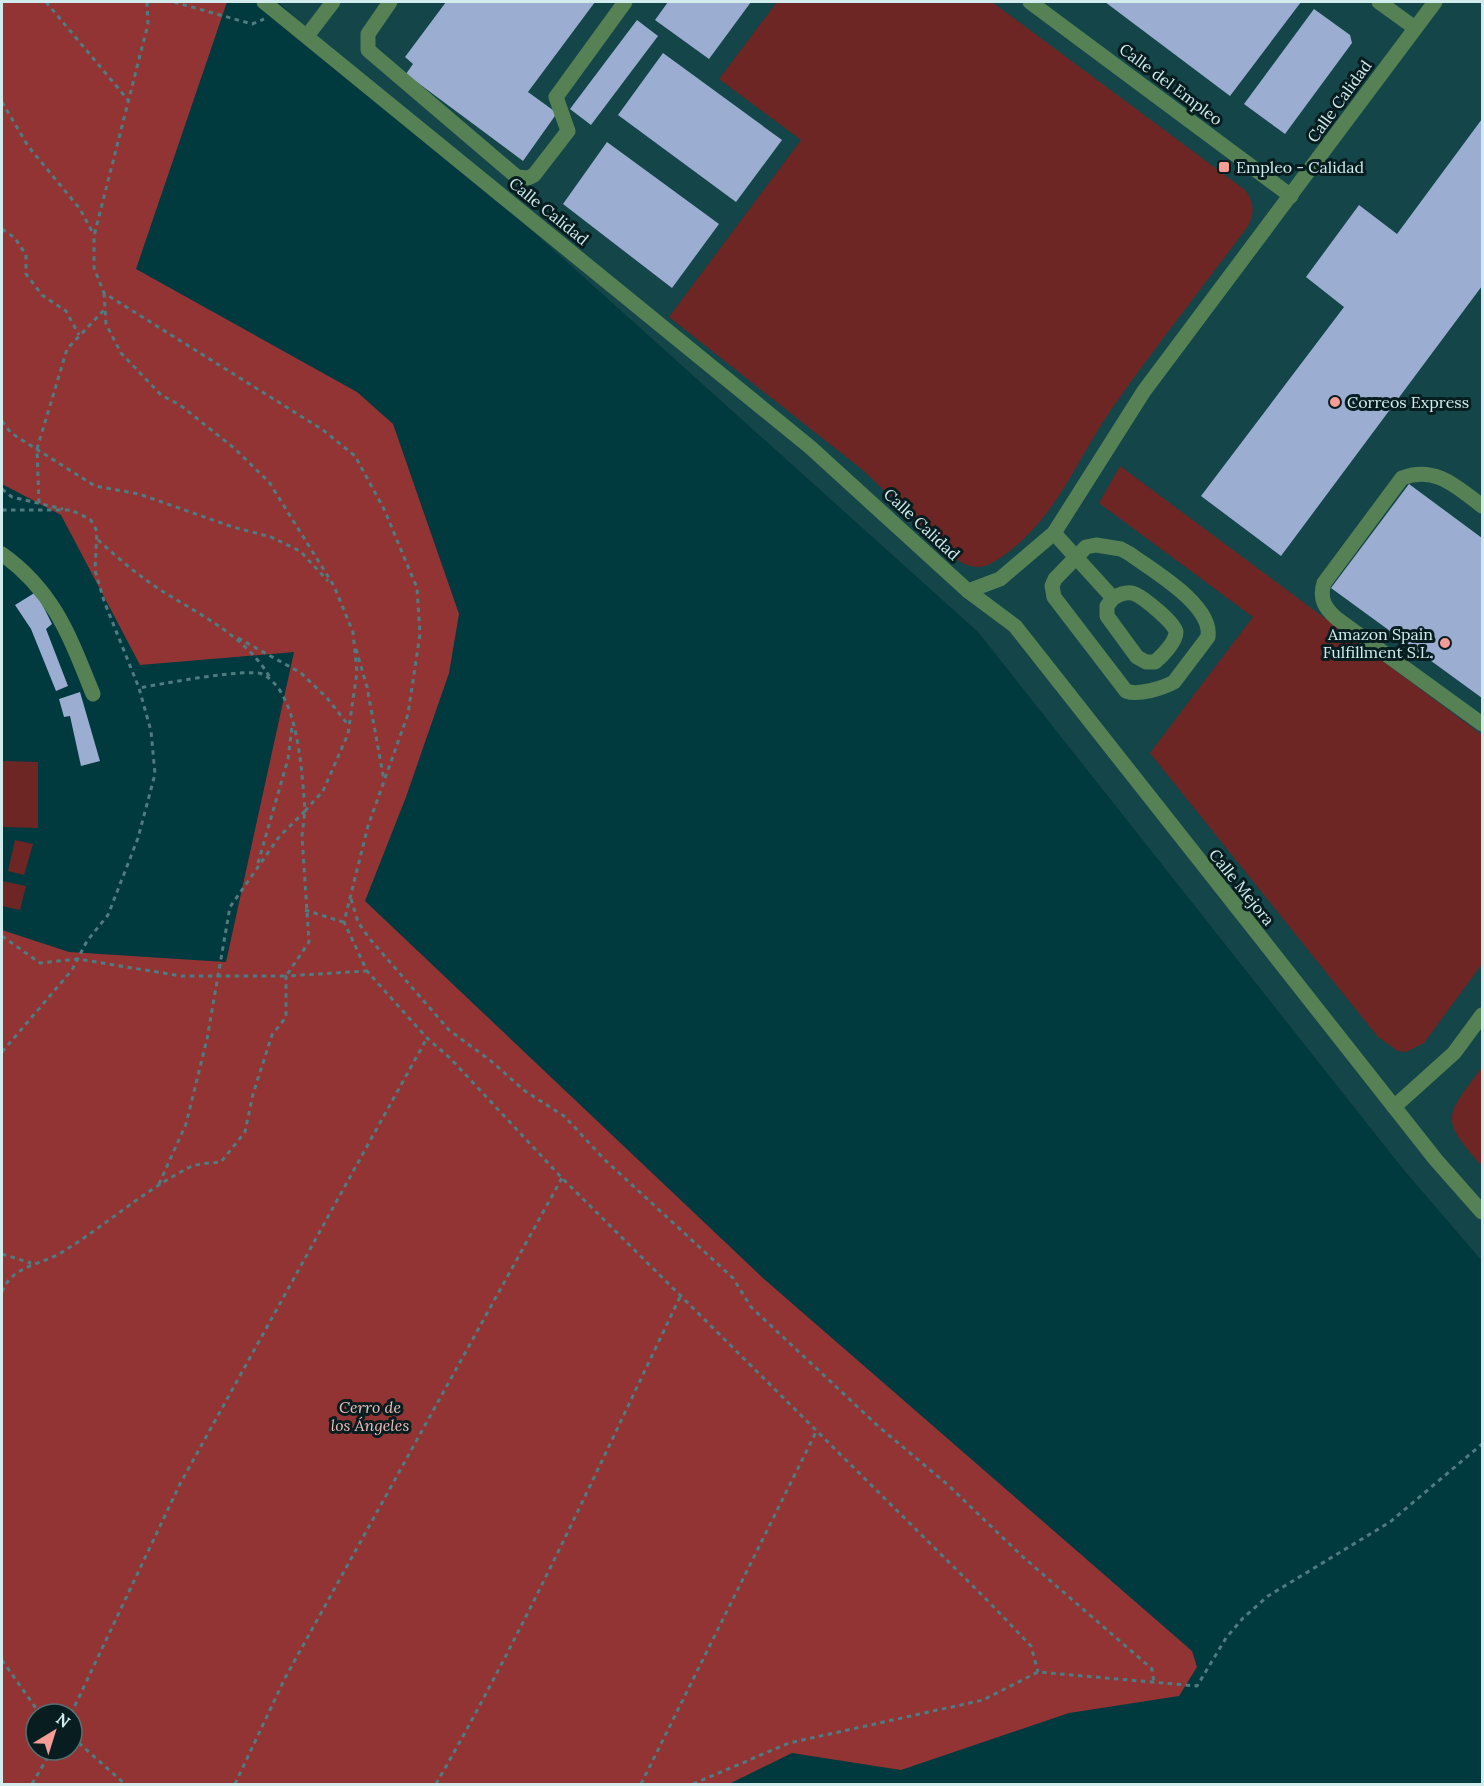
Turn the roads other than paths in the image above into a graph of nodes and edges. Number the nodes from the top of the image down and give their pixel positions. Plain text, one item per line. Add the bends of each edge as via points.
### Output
1 (333, 2) edge
2 (390, 2) edge
3 (624, 2) edge
4 (1030, 2) edge
5 (1379, 2) edge
6 (1435, 2) edge
7 (268, 5) edge
8 (1415, 28) junction
9 (307, 36) junction
10 (1291, 196) junction
11 (1482, 506) edge
12 (1054, 533) junction
13 (2, 554) edge
14 (1076, 557) junction
15 (968, 591) junction
16 (1113, 598) junction
17 (93, 694) dead end
18 (1482, 724) edge
19 (1482, 1015) edge
20 (1394, 1107) junction
21 (1482, 1212) edge

1 - 9 street
2 - 3 street via 368,34 368,50 517,177 528,178 568,131 556,97
4 - 10 street, Calle del Empleo
5 - 8 street
6 - 8 street, Calle Calidad
7 - 9 street, Calle Calidad
8 - 10 street, Calle Calidad
9 - 15 street, Calle Calidad via 810,447
10 - 12 street, Calle Calidad via 1143,391
11 - 18 street via 1446,479 1425,473 1402,478 1324,584 1322,594 1327,610 1336,618
12 - 14 street
12 - 15 street, Calle Calidad via 1000,579
13 - 17 street via 25,571 45,594 65,626
14 - 14 street via 1055,579 1054,597 1126,691 1132,694 1174,682 1208,637 1209,629 1199,607 1120,549 1096,544
14 - 16 street
15 - 20 street, Calle Mejora via 1015,626
16 - 16 street via 1107,606 1107,616 1137,657 1155,662 1174,639 1173,624 1135,594
19 - 20 street via 1454,1053
20 - 21 street, Calle Mejora

